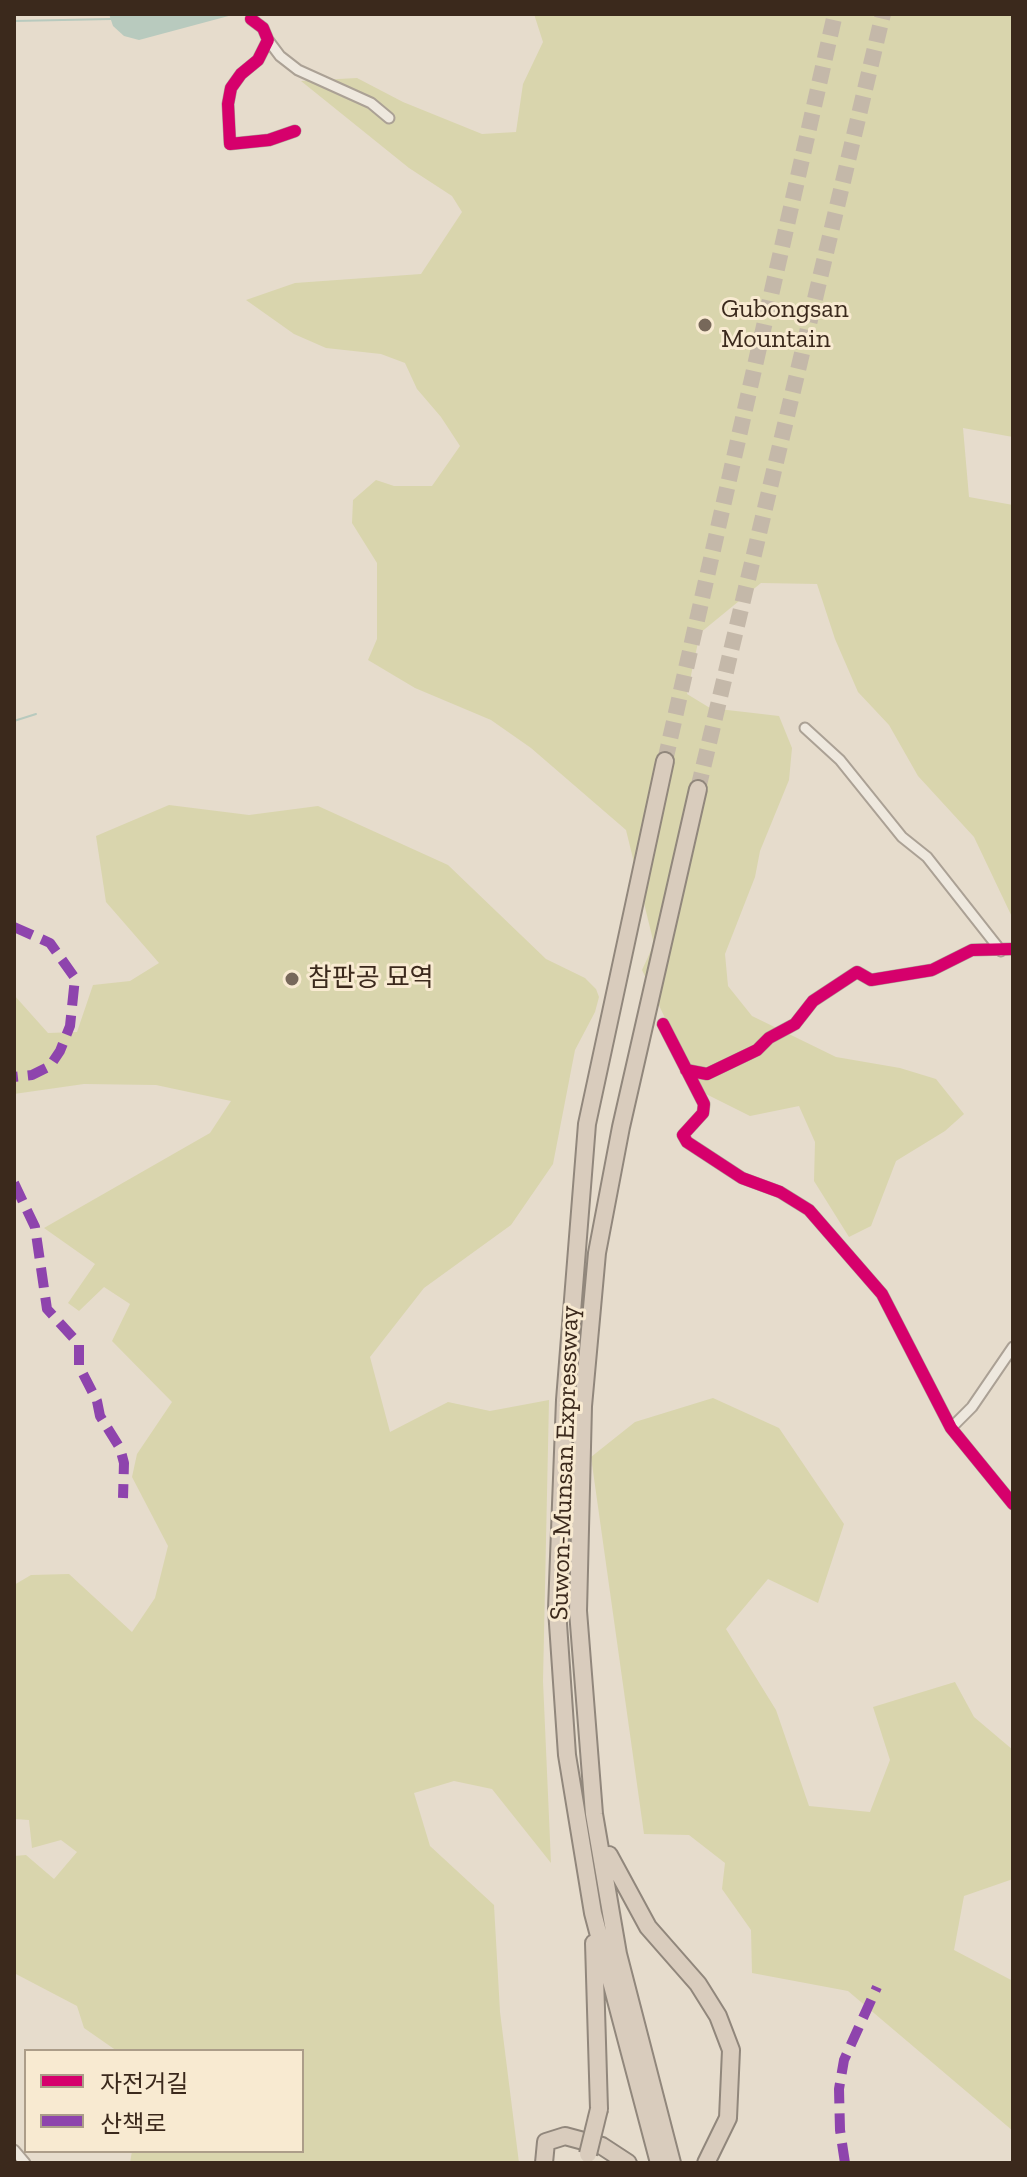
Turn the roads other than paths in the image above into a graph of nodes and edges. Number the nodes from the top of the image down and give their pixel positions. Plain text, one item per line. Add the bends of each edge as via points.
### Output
1 (251, 19) dead end
2 (268, 40) junction
3 (389, 118) dead end
4 (295, 131) dead end
5 (805, 728) dead end
6 (665, 761) tunnel mouth
7 (698, 789) tunnel mouth
8 (1013, 949) edge
9 (1001, 951) junction
10 (663, 1024) dead end
11 (686, 1070) junction
12 (1013, 1347) edge
13 (951, 1428) junction
14 (1013, 1504) edge
15 (594, 1814) junction
16 (593, 1913) junction
17 (14, 2150) edge
18 (586, 2159) edge
19 (25, 2163) edge
20 (544, 2163) edge
21 (628, 2163) edge
22 (659, 2163) edge
23 (672, 2163) edge
24 (706, 2163) edge

1 - 2 street
2 - 3 street via 298,70 371,103
2 - 4 street via 258,60 231,88 230,144
5 - 9 street via 840,760 902,837 927,857
6 - 16 highway, Suwon-Munsan Expressway via 587,1124 565,1400 557,1609 567,1755
7 - 15 highway, Suwon-Munsan Expressway via 597,1253 583,1406 578,1611
8 - 9 street
9 - 11 street via 972,950 932,970 871,980 857,972 813,1001 795,1024 757,1050 707,1074
10 - 11 street
11 - 13 street via 704,1104 703,1113 683,1135 687,1142 742,1178 809,1210 882,1294
12 - 13 street via 980,1397
13 - 14 street
15 - 23 highway, Suwon-Munsan Expressway via 618,1954
15 - 24 highway via 631,1902 698,1984 731,2050 728,2118
16 - 18 highway, bridge via 599,2109
16 - 22 highway, Suwon-Munsan Expressway
17 - 19 street
20 - 21 highway via 546,2142 565,2136 602,2146

